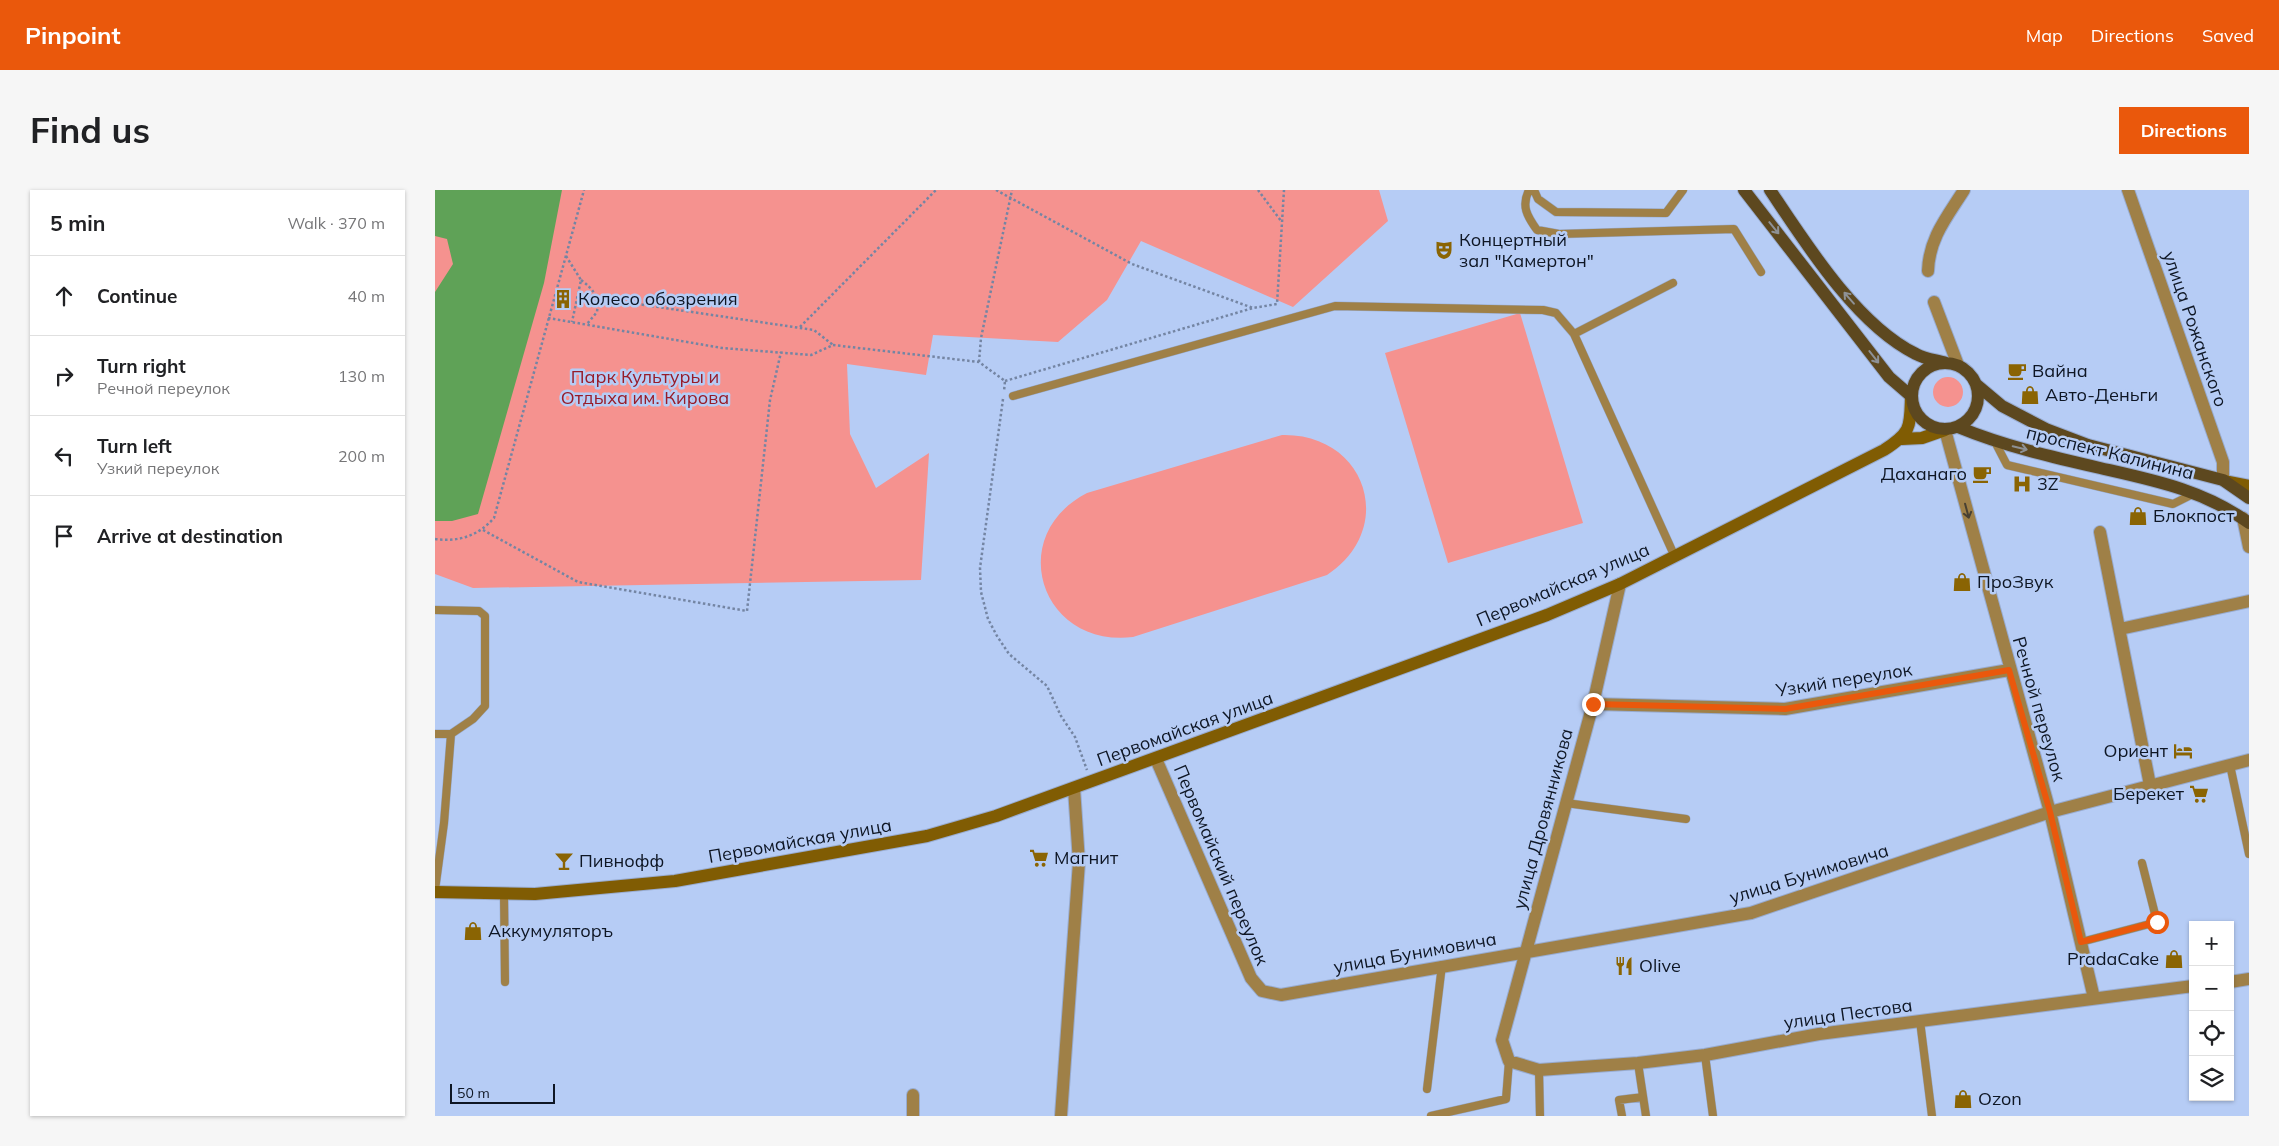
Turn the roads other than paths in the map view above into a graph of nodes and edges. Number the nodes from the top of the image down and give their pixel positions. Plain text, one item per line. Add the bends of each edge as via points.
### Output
1 (1529, 190) edge
2 (1534, 190) edge
3 (1683, 190) edge
4 (1744, 190) edge
5 (1770, 190) edge
6 (1964, 190) edge
7 (2128, 190) edge
8 (1928, 271) dead end
9 (1761, 272) dead end
10 (1673, 283) dead end
11 (1934, 302) dead end
12 (1573, 334) junction
13 (1952, 364) junction
14 (1977, 384) junction
15 (1013, 396) dead end
16 (1911, 396) junction
17 (1951, 429) junction
18 (1902, 439) junction
19 (1995, 442) junction
20 (2223, 480) junction
21 (2249, 486) edge
22 (2197, 492) junction
23 (2249, 498) edge
24 (2246, 521) edge
25 (2100, 532) dead end
26 (2249, 548) edge
27 (1675, 557) junction
28 (1620, 584) junction
29 (2249, 601) edge
30 (435, 610) edge
31 (2120, 629) junction
32 (2009, 670) junction
33 (1593, 704) junction
34 (435, 734) edge
35 (451, 734) junction
36 (1156, 759) junction
37 (2249, 760) edge
38 (2231, 765) junction
39 (2150, 785) junction
40 (1074, 788) junction
41 (1566, 803) junction
42 (2050, 812) junction
43 (1686, 818) dead end
44 (2247, 834) edge
45 (2249, 854) edge
46 (2142, 863) dead end
47 (435, 891) edge
48 (504, 894) junction
49 (2081, 942) junction
50 (1525, 953) junction
51 (1442, 965) junction
52 (2249, 979) edge
53 (2234, 981) edge
54 (505, 982) dead end
55 (2189, 986) edge
56 (1281, 994) joint
57 (2094, 998) junction
58 (1919, 1021) junction
59 (1705, 1055) junction
60 (1509, 1061) junction
61 (1638, 1062) junction
62 (1539, 1070) junction
63 (1427, 1089) dead end
64 (913, 1095) dead end
65 (1643, 1097) junction
66 (913, 1116) edge
67 (1061, 1116) edge
68 (1431, 1116) edge
69 (1540, 1116) edge
70 (1621, 1116) edge
71 (1646, 1116) edge
72 (1713, 1116) edge
73 (1932, 1116) edge

1 - 9 lane via 1524,200 1527,216 1537,230 1559,234 1733,229
2 - 3 lane via 1538,199 1556,212 1666,212
4 -> 16 main road, проспект Калинина via 1889,377
13 -> 5 main road via 1917,355 1883,333 1848,298
6 - 8 street via 1935,234
7 - 20 street, улица Рожанского via 2223,462
10 - 12 lane
11 - 13 street
12 - 15 lane via 1556,313 1543,310 1335,306
12 - 27 lane
13 - 14 main road, проспект Калинина via 1970,373
13 - 16 main road via 1933,365 1921,372
14 - 17 main road via 1976,410 1969,420
14 - 20 main road, проспект Калинина via 2003,406 2046,429 2088,445
16 - 17 main road, проспект Калинина via 1921,420 1932,427
16 - 18 street via 1910,424
17 - 18 street, Первомайская улица via 1922,438
17 - 19 main road, проспект Калинина
17 -> 32 street, Речной переулок
18 - 27 street, Первомайская улица
19 -> 22 main road, проспект Калинина
19 - 22 lane via 2007,465 2173,504
20 - 21 street, проспект Калинина
20 - 23 main road, проспект Калинина
22 - 24 main road, проспект Калинина
24 - 26 street
25 - 31 street
27 - 28 street, Первомайская улица
28 - 33 street, улица Дровянникова
28 - 36 street, Первомайская улица via 1547,615
29 - 31 street
30 - 35 lane via 479,611 485,616 485,706
31 - 39 street
32 - 33 street, Узкий переулок via 1785,709
32 - 42 street, Речной переулок
33 - 41 street, улица Дровянникова
34 - 35 lane
35 - 47 lane
36 - 40 street, Первомайская улица
36 - 56 street, Первомайский переулок via 1251,978 1262,991
37 - 38 street, улица Бунимовича
38 - 39 street, улица Бунимовича
38 - 44 lane
39 - 42 street, улица Бунимовича
40 - 48 street, Первомайская улица via 997,816 927,836 827,856 675,881
40 - 67 street via 1079,862
41 - 43 lane
41 - 50 street, улица Дровянникова
42 - 49 street, Речной переулок
42 - 50 street, улица Бунимовича via 1751,913
44 - 45 lane
46 - 49 lane via 2157,922
47 - 48 street, Первомайская улица
48 - 54 lane
49 - 57 street, Речной переулок
50 - 51 street, улица Бунимовича
50 - 60 street, улица Дровянникова via 1502,1040
51 - 56 street, улица Бунимовича
51 - 63 lane
52 - 53 street
55 - 57 street, улица Пестова
57 - 58 street, улица Пестова
58 - 59 street, улица Пестова via 1819,1034
58 - 73 lane
59 - 61 street, улица Пестова
59 - 72 lane
60 - 62 street, улица Пестова
60 - 68 lane via 1506,1099
61 - 62 street, улица Пестова
61 - 65 lane
62 - 69 lane
64 - 66 street
65 - 70 lane via 1619,1100
65 - 71 lane

